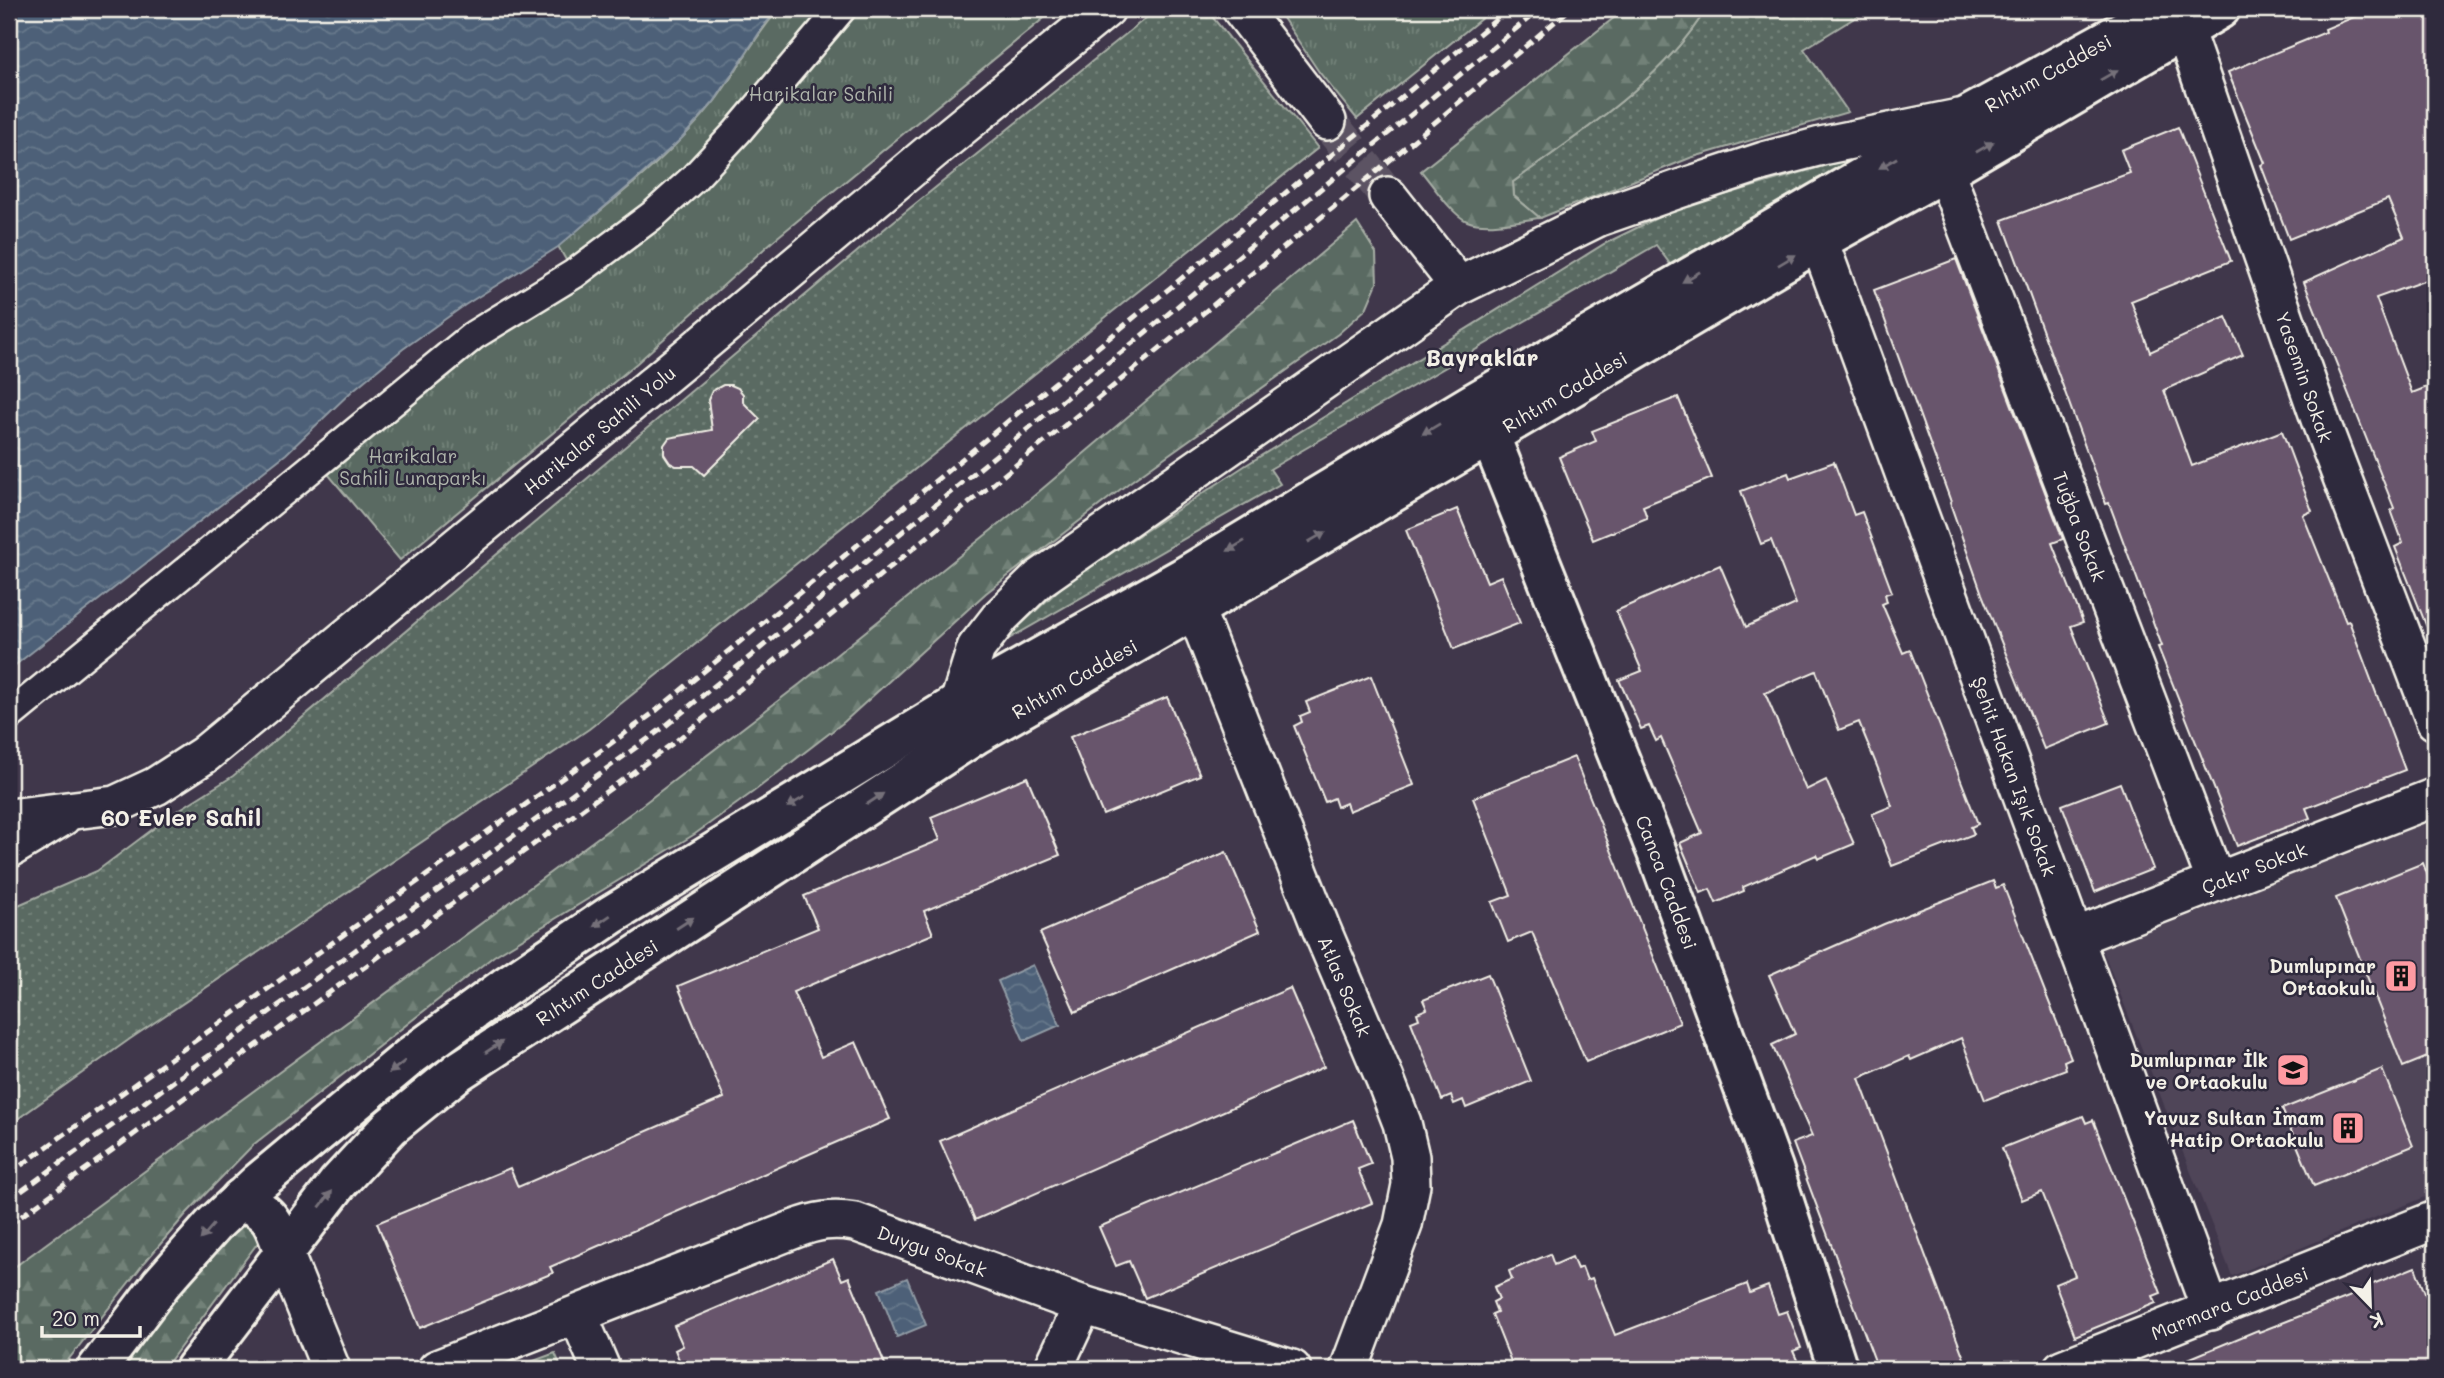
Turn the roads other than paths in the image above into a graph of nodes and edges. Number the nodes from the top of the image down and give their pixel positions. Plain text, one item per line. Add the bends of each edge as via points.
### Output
1 (841, 9) edge
2 (1073, 9) edge
3 (1106, 9) edge
4 (1241, 9) edge
5 (2220, 9) edge
6 (2174, 19) edge
7 (2051, 109) junction
8 (1968, 117) junction
9 (1328, 121) tunnel mouth
10 (1945, 170) junction
11 (1388, 195) tunnel mouth
12 (1819, 241) junction
13 (1459, 286) junction
14 (1481, 420) junction
15 (1188, 593) junction
16 (9, 716) edge
17 (967, 719) junction
18 (2435, 721) edge
19 (2435, 797) edge
20 (69, 812) junction
21 (9, 818) edge
22 (9, 849) edge
23 (2216, 882) junction
24 (2075, 937) junction
25 (240, 1199) junction
26 (2435, 1220) edge
27 (284, 1252) junction
28 (1083, 1305) junction
29 (2211, 1311) junction
30 (578, 1315) junction
31 (97, 1369) edge
32 (195, 1369) edge
33 (331, 1369) edge
34 (437, 1369) edge
35 (601, 1369) edge
36 (1053, 1369) edge
37 (1292, 1369) edge
38 (1349, 1369) edge
39 (1838, 1369) edge
40 (2062, 1369) edge

1 - 16 street via 737,132 653,215 574,274 474,335
2 - 20 street, Harikalar Sahili Yolu via 140,779
3 - 20 street, Harikalar Sahili Yolu via 204,755 131,799
4 - 9 street
5 - 6 main road, Rıhtım Caddesi
7 -> 6 main road, Rıhtım Caddesi
6 - 8 main road, Rıhtım Caddesi
6 - 18 street, Yasemin Sokak
7 - 8 street, Rıhtım Caddesi
10 -> 7 main road, Rıhtım Caddesi
8 - 13 street, Rıhtım Caddesi via 1821,146 1679,189 1599,217
8 -> 14 main road, Rıhtım Caddesi
10 - 12 main road, Rıhtım Caddesi
10 - 23 street, Tuğba Sokak
11 - 13 street
14 -> 12 main road, Rıhtım Caddesi
12 - 24 street, Şehit Hakan Işık Sokak
13 - 17 street, Rıhtım Caddesi via 1040,579 976,648
14 - 15 main road, Rıhtım Caddesi
14 - 39 main road, Canca Caddesi via 1658,855 1773,1168
15 - 17 main road, Rıhtım Caddesi
15 - 38 street, Atlas Sokak via 1385,1079 1410,1157 1411,1185 1403,1225
17 -> 25 main road, Rıhtım Caddesi via 611,915 412,1055
27 -> 17 main road, Rıhtım Caddesi via 390,1127 459,1071
19 - 23 street, Çakır Sokak
20 - 21 street, Harikalar Sahili Yolu
20 - 22 street, Harikalar Sahili Yolu
23 - 24 street, Çakır Sokak
24 - 29 street, Şehit Hakan Işık Sokak
25 - 27 main road via 263,1210 275,1226
25 -> 31 main road, Rıhtım Caddesi via 161,1284
26 - 29 street, Marmara Caddesi
27 - 32 main road, Rıhtım Caddesi
27 - 33 street
28 - 30 street, Duygu Sokak via 838,1219 794,1229
28 - 36 street
28 - 37 street, Duygu Sokak
29 - 40 street, Marmara Caddesi
30 - 34 street, Duygu Sokak
30 - 35 street

